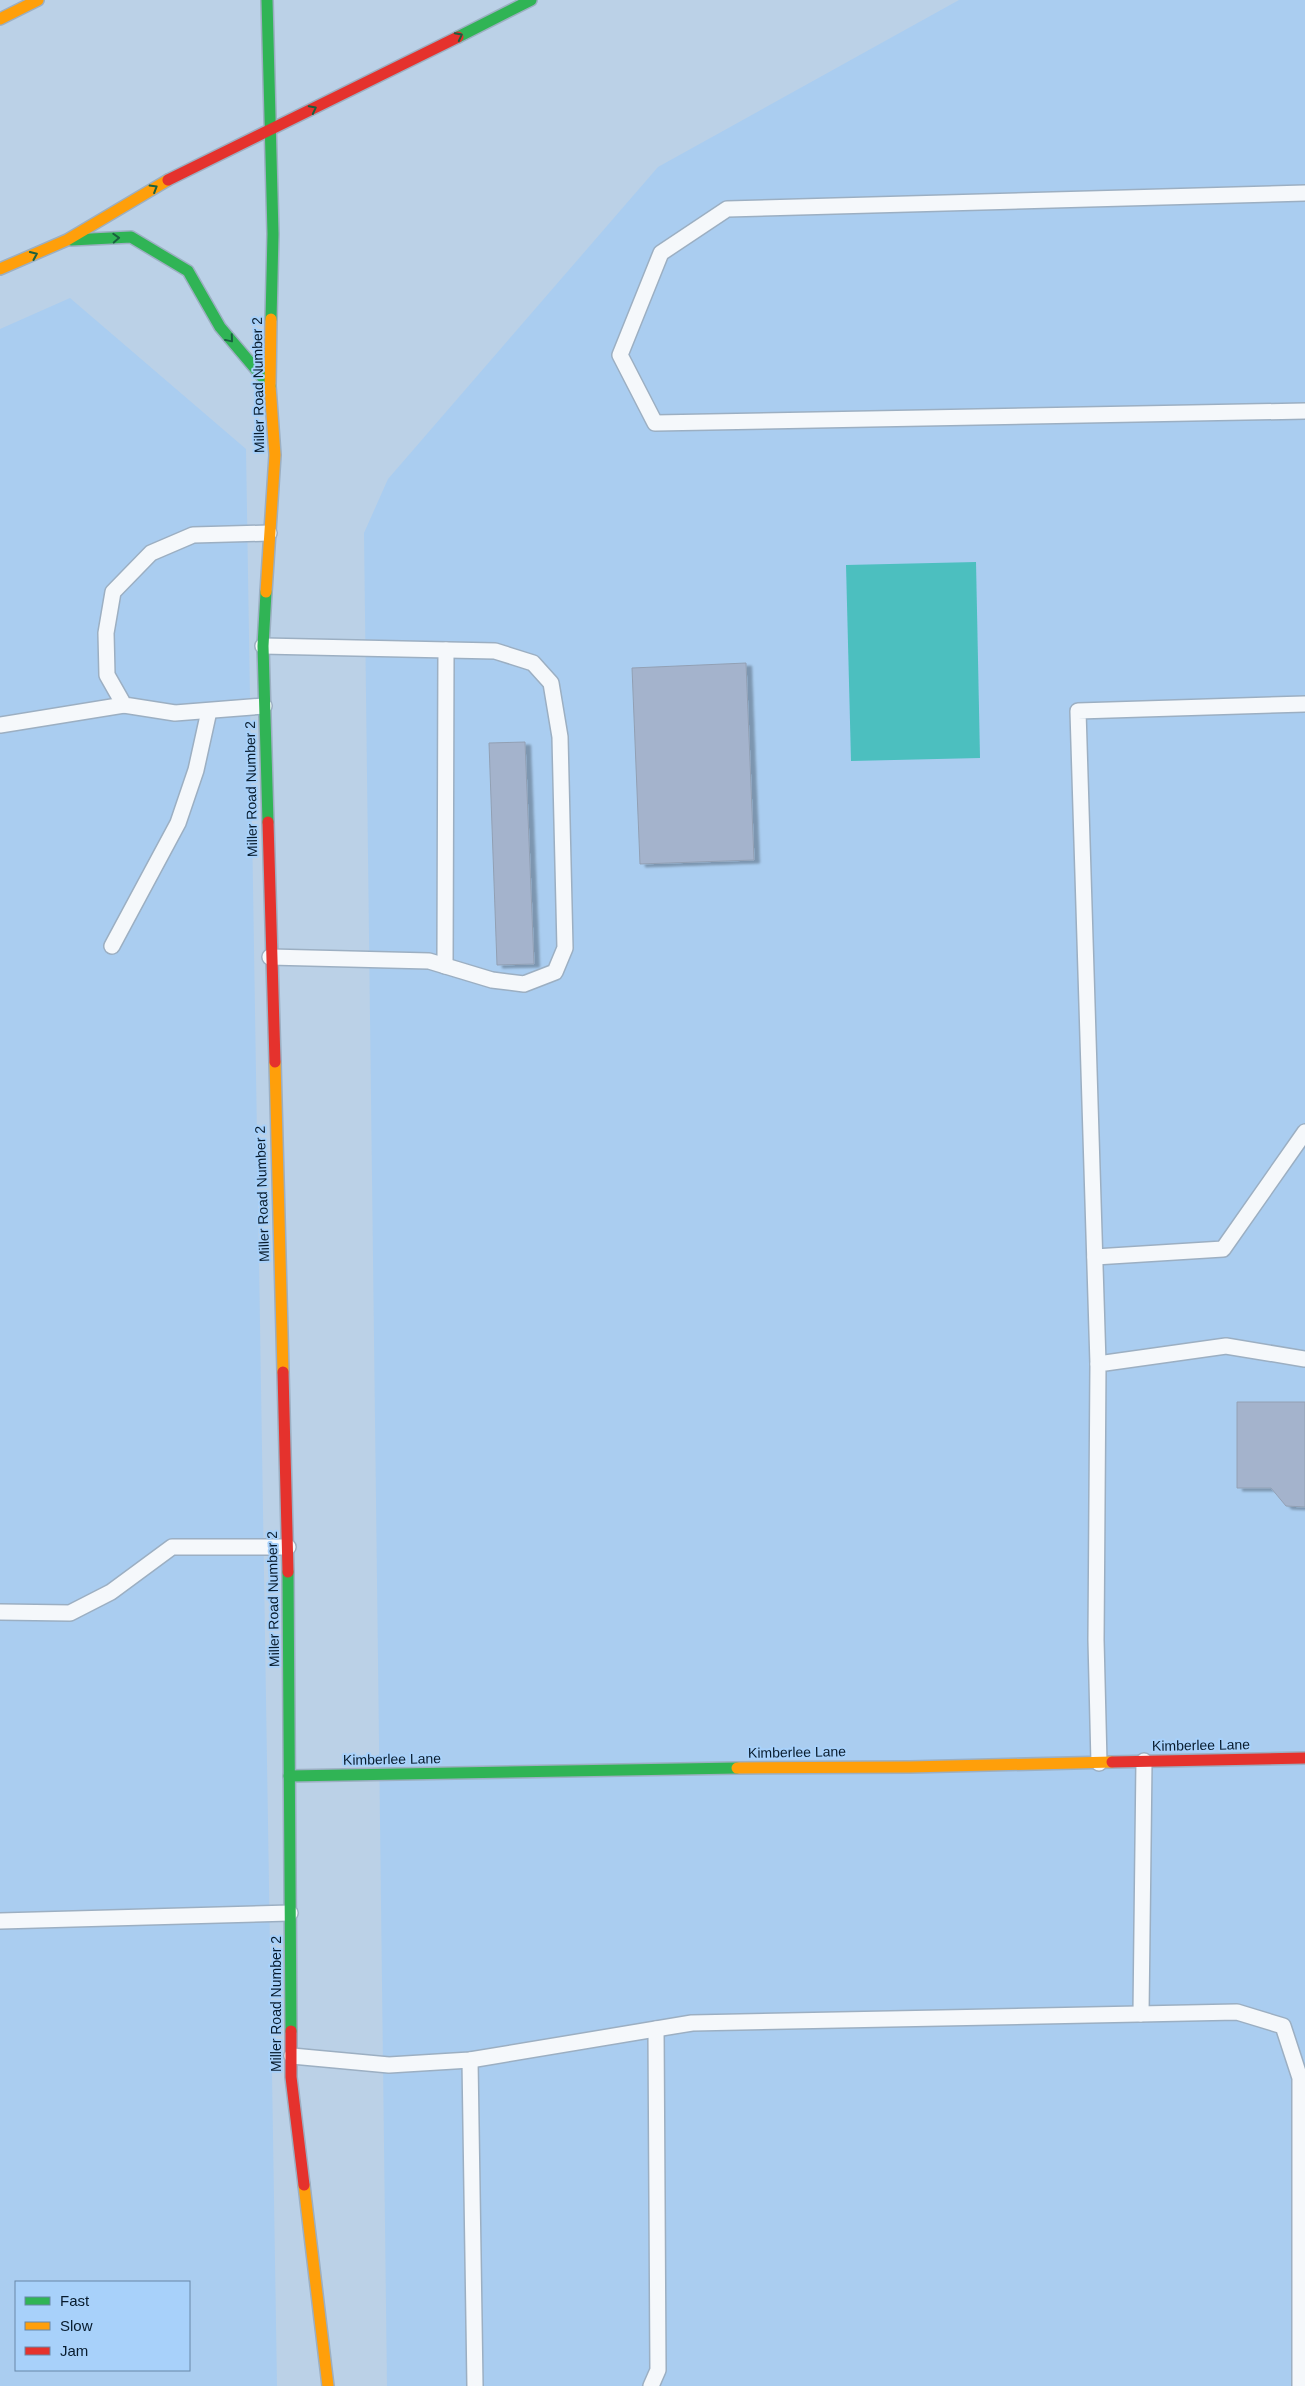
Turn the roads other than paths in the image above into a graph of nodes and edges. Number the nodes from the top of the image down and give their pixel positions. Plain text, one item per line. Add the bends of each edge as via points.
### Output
1 (38, 0) edge
2 (267, 0) edge
3 (531, 0) edge
4 (0, 19) edge
5 (270, 131) junction
6 (1305, 192) edge
7 (67, 240) junction
8 (0, 269) edge
9 (270, 386) junction
10 (1305, 410) edge
11 (269, 533) junction
12 (263, 646) junction
13 (446, 650) junction
14 (1305, 704) edge
15 (124, 705) junction
16 (264, 706) junction
17 (209, 711) junction
18 (0, 725) edge
19 (112, 946) dead end
20 (270, 957) junction
21 (445, 966) junction
22 (1305, 1132) edge
23 (1095, 1257) junction
24 (1305, 1360) edge
25 (1098, 1364) junction
26 (288, 1547) junction
27 (0, 1612) edge
28 (1305, 1758) edge
29 (1144, 1762) junction
30 (1099, 1763) junction
31 (289, 1776) junction
32 (290, 1913) junction
33 (0, 1921) edge
34 (1141, 2014) junction
35 (656, 2029) junction
36 (292, 2056) junction
37 (470, 2060) junction
38 (328, 2386) edge
39 (475, 2386) edge
40 (650, 2386) edge
41 (1300, 2386) edge

1 - 4 main road
2 - 5 main road, Miller Road Number 2
5 -> 3 main road
7 -> 5 main road via 181,172
5 - 9 main road, Miller Road Number 2 via 273,234
6 - 10 lane via 727,209 661,253 620,355 656,423
8 -> 7 main road
7 -> 9 main road via 132,237 188,271 220,327
9 - 11 main road, Miller Road Number 2 via 275,455
11 - 12 main road, Miller Road Number 2
11 - 15 lane via 193,535 151,553 113,592 106,632 107,675
12 - 13 lane
12 - 16 main road, Miller Road Number 2
13 - 21 lane
13 - 21 lane via 495,651 533,663 551,683 560,736 565,948 555,972 524,984 492,980
14 - 23 lane via 1078,711
15 - 17 lane via 176,713
15 - 18 lane
16 - 17 lane
16 - 20 main road, Miller Road Number 2
17 - 19 lane via 196,770 178,823
20 - 21 lane via 429,961
20 - 26 main road, Miller Road Number 2
22 - 23 lane via 1223,1249
23 - 25 lane
24 - 25 lane via 1226,1346
25 - 30 lane via 1096,1640
26 - 27 lane via 172,1547 111,1592 70,1613
26 - 31 main road, Miller Road Number 2
28 - 29 main road, Kimberlee Lane
29 - 30 main road, Kimberlee Lane
29 - 34 lane
30 - 31 main road, Kimberlee Lane
31 - 32 main road, Miller Road Number 2
32 - 33 lane
32 - 36 main road, Miller Road Number 2
34 - 35 lane via 692,2023
34 - 41 lane via 1237,2012 1283,2026 1300,2078
35 - 37 lane
35 - 40 lane via 658,2370
36 - 37 lane via 390,2065
36 - 38 main road, Miller Road Number 2 via 291,2077
37 - 39 lane

